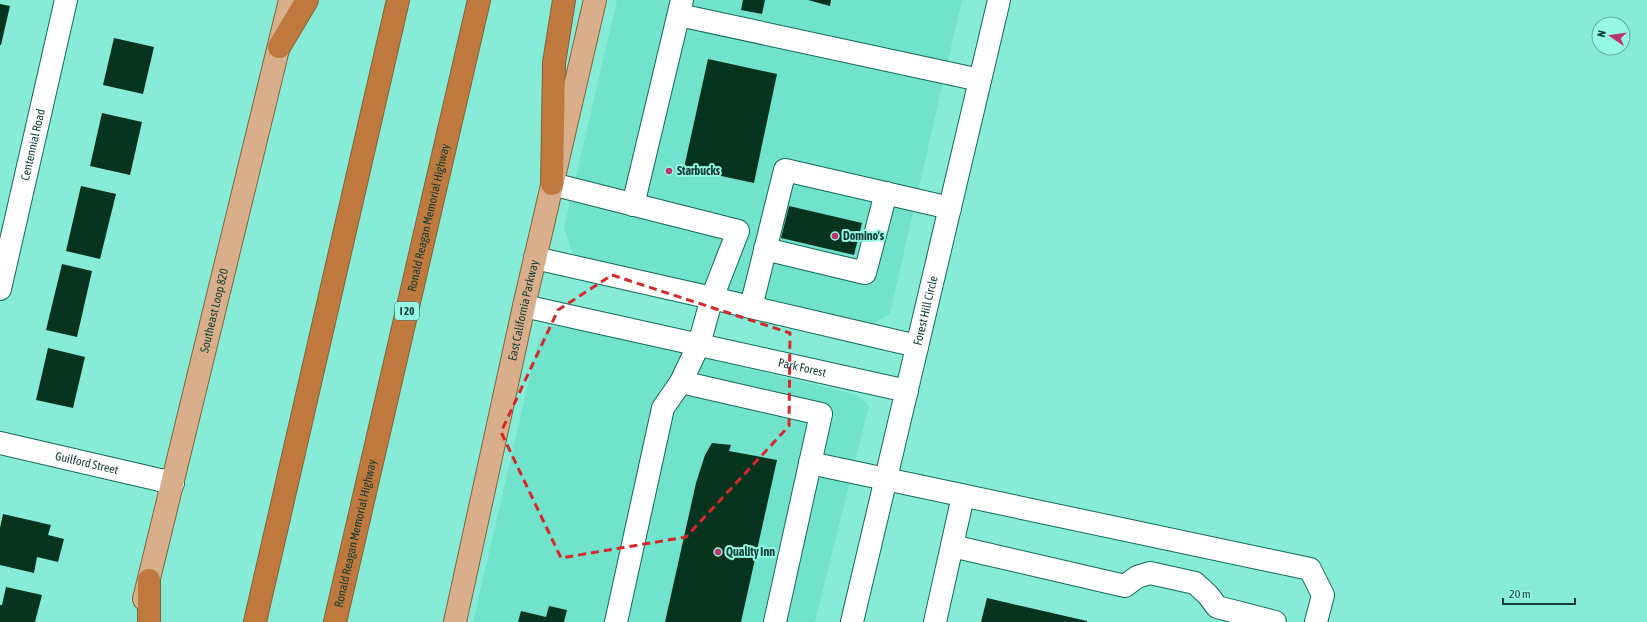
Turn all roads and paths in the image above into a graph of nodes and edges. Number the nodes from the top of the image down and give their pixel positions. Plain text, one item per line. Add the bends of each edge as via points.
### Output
1 (66, 0) edge
2 (290, 0) edge
3 (307, 0) edge
4 (398, 0) edge
5 (479, 0) edge
6 (564, 0) edge
7 (596, 0) edge
8 (999, 0) edge
9 (680, 7) edge
10 (279, 47) junction
11 (980, 80) junction
12 (552, 184) junction
13 (886, 193) junction
14 (634, 205) junction
15 (950, 208) junction
16 (765, 249) junction
17 (535, 258) junction
18 (0, 289) edge
19 (712, 298) junction
20 (524, 306) junction
21 (751, 307) junction
22 (699, 344) junction
23 (917, 346) junction
24 (681, 382) junction
25 (907, 391) junction
26 (0, 443) edge
27 (810, 463) junction
28 (885, 480) junction
29 (173, 483) junction
30 (963, 496) junction
31 (952, 546) junction
32 (149, 580) junction
33 (139, 622) edge
34 (149, 622) edge
35 (255, 622) edge
36 (335, 622) edge
37 (455, 622) edge
38 (616, 622) edge
39 (775, 622) edge
40 (852, 622) edge
41 (936, 622) edge
42 (1275, 622) edge
43 (1316, 622) edge

1 - 18 street, Centennial Road
2 - 10 main road, Southeast Loop 820
3 - 10 highway
4 - 35 highway
5 - 36 highway, Ronald Reagan Memorial Highway / I 20
6 - 12 highway via 554,63
7 - 12 main road, East California Parkway
8 - 11 street, Forest Hill Circle
9 - 11 street
9 - 14 street
10 - 29 main road, Southeast Loop 820
11 - 15 street, Forest Hill Circle
12 - 14 street
12 - 17 main road, East California Parkway
13 - 15 street
13 - 16 street via 785,170
13 - 16 street via 865,273
14 - 19 street via 738,231
15 - 23 street, Forest Hill Circle
16 - 21 street
17 - 19 street
17 - 20 main road, East California Parkway
19 - 21 street
19 - 22 street
20 - 22 street, Park Forest
20 - 37 main road, East California Parkway
21 - 23 street
22 - 24 street
22 - 25 street, Park Forest
23 - 25 street, Forest Hill Circle
24 - 27 street via 821,414
24 - 38 street via 663,408
25 - 28 street, Forest Hill Circle
26 - 29 street, Guilford Street
27 - 28 street
27 - 39 street
28 - 30 street
28 - 40 street, Forest Hill Circle
29 - 32 main road, Southeast Loop 820
30 - 31 street
30 - 43 street via 1310,569 1323,595
31 - 41 street
31 - 42 street via 1125,586 1137,577 1150,573 1195,583 1217,607
32 - 33 main road, Southeast Loop 820
32 - 34 highway

